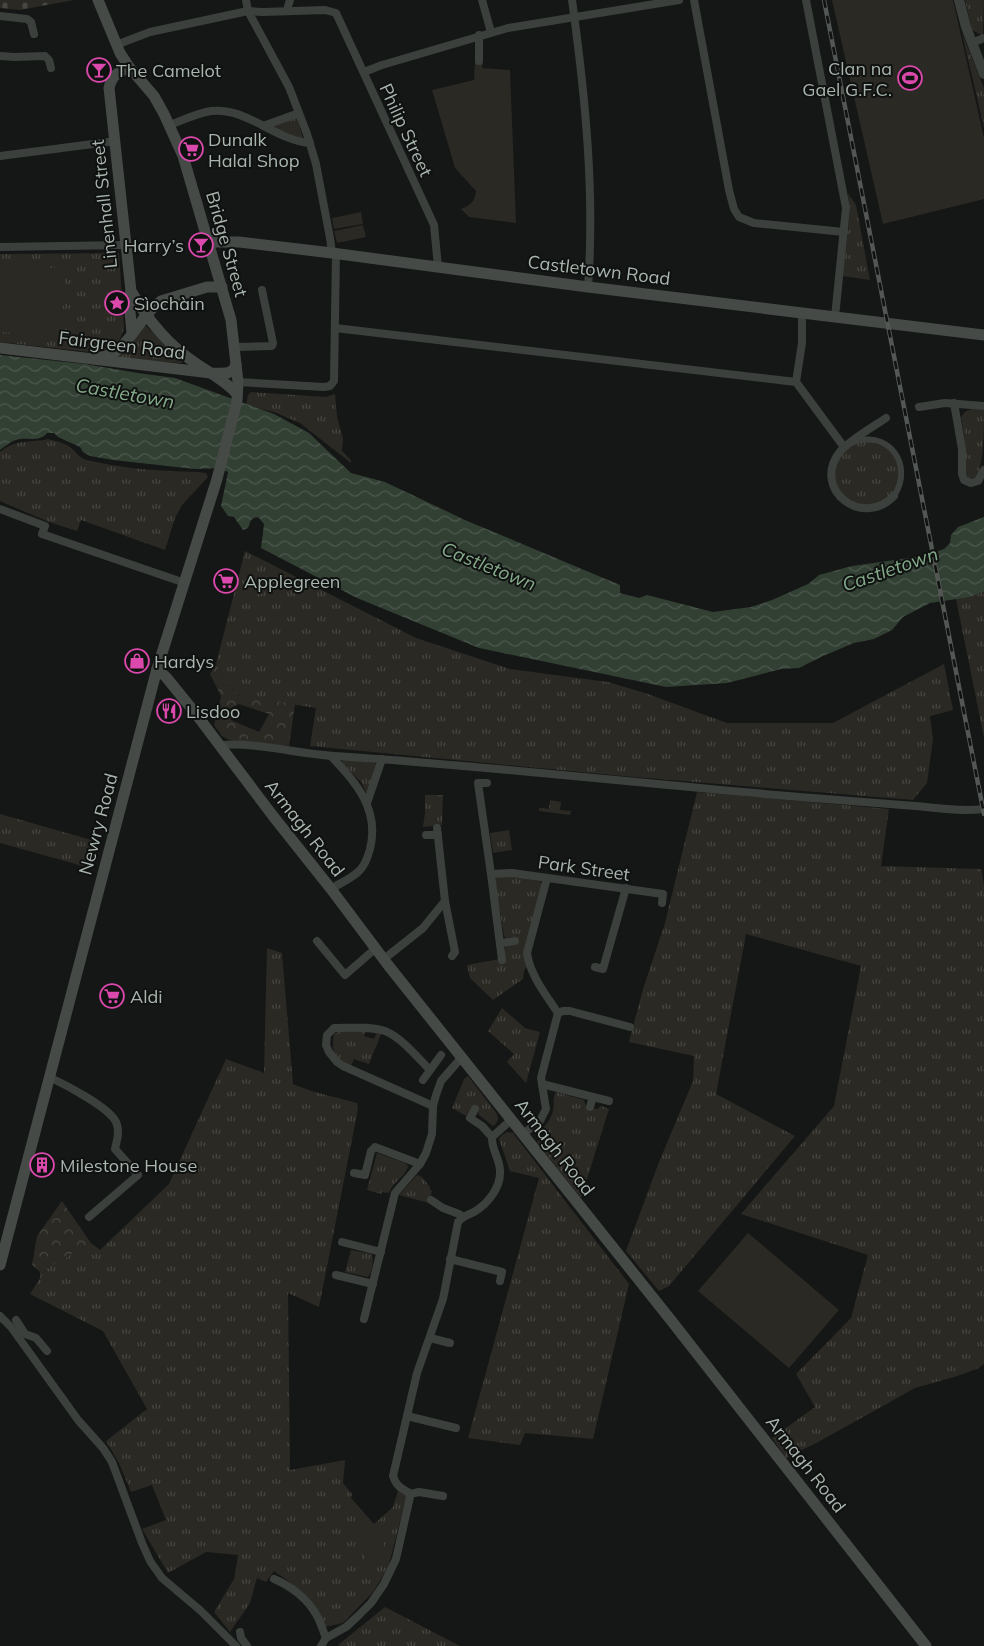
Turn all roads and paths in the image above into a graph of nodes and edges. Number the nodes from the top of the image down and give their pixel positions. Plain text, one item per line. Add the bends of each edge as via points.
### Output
1 (98, 0) edge
2 (246, 0) edge
3 (290, 0) edge
4 (482, 0) edge
5 (572, 0) edge
6 (678, 0) edge
7 (694, 0) edge
8 (806, 0) edge
9 (959, 0) edge
10 (248, 11) junction
11 (288, 11) junction
12 (0, 16) edge
13 (574, 17) junction
14 (491, 32) junction
15 (34, 34) dead end
16 (479, 36) junction
17 (984, 38) edge
18 (972, 43) junction
19 (116, 45) junction
20 (0, 56) edge
21 (479, 61) dead end
22 (129, 67) junction
23 (51, 68) dead end
24 (364, 72) junction
25 (984, 74) edge
26 (299, 113) junction
27 (170, 125) junction
28 (263, 126) junction
29 (116, 141) junction
30 (310, 143) junction
31 (0, 156) edge
32 (844, 232) junction
33 (209, 242) junction
34 (125, 245) junction
35 (0, 247) edge
36 (334, 253) junction
37 (438, 267) junction
38 (222, 287) junction
39 (588, 287) junction
40 (262, 290) dead end
41 (131, 291) junction
42 (802, 313) junction
43 (146, 316) junction
44 (835, 318) junction
45 (335, 328) junction
46 (132, 333) junction
47 (984, 335) edge
48 (0, 348) edge
49 (235, 348) junction
50 (88, 359) junction
51 (236, 365) junction
52 (211, 373) junction
53 (796, 382) junction
54 (238, 392) junction
55 (954, 403) junction
56 (984, 406) edge
57 (919, 407) dead end
58 (886, 418) dead end
59 (846, 446) junction
60 (984, 470) edge
61 (894, 496) joint
62 (0, 509) edge
63 (185, 582) junction
64 (156, 669) junction
65 (220, 745) junction
66 (331, 756) junction
67 (382, 759) junction
68 (487, 782) dead end
69 (367, 803) junction
70 (984, 809) edge
71 (426, 835) dead end
72 (491, 874) junction
73 (547, 878) junction
74 (626, 888) junction
75 (331, 889) junction
76 (445, 900) junction
77 (662, 903) dead end
78 (515, 940) dead end
79 (317, 941) dead end
80 (500, 942) junction
81 (376, 948) junction
82 (452, 956) dead end
83 (384, 959) junction
84 (502, 960) dead end
85 (595, 966) dead end
86 (558, 1013) junction
87 (630, 1027) dead end
88 (441, 1055) dead end
89 (462, 1058) junction
90 (430, 1070) junction
91 (49, 1077) junction
92 (423, 1080) dead end
93 (542, 1084) junction
94 (593, 1097) junction
95 (609, 1100) dead end
96 (433, 1106) junction
97 (590, 1107) dead end
98 (475, 1109) dead end
99 (511, 1120) junction
100 (523, 1134) junction
101 (492, 1137) junction
102 (420, 1164) junction
103 (354, 1173) dead end
104 (431, 1200) dead end
105 (462, 1216) junction
106 (90, 1217) dead end
107 (3, 1242) edge
108 (342, 1242) dead end
109 (381, 1252) junction
110 (450, 1260) junction
111 (0, 1265) edge
112 (336, 1275) dead end
113 (500, 1281) dead end
114 (373, 1284) junction
115 (0, 1316) edge
116 (364, 1319) dead end
117 (16, 1320) dead end
118 (430, 1338) junction
119 (40, 1343) junction
120 (450, 1343) dead end
121 (28, 1351) junction
122 (47, 1352) dead end
123 (407, 1416) junction
124 (456, 1428) dead end
125 (410, 1494) junction
126 (443, 1496) dead end
127 (274, 1579) dead end
128 (240, 1632) dead end
129 (326, 1638) junction
130 (236, 1646) edge
131 (247, 1646) edge
132 (321, 1646) edge
133 (926, 1646) edge

1 - 19 main road, Bridge Street
2 - 10 street
3 - 11 street
4 - 14 street
5 - 13 street
6 - 13 street
7 - 32 street via 729,190 739,217 754,223
8 - 32 street via 844,197
9 - 18 street
10 - 11 street
10 - 19 street via 150,32
10 - 26 street via 289,87
11 - 24 street, Philip Street via 336,13
12 - 15 street via 27,19
13 - 14 street
13 - 39 street via 588,164
14 - 16 street
16 - 21 street
16 - 24 street
17 - 18 street
18 - 25 street
19 - 22 main road, Bridge Street
20 - 23 street via 45,56
22 - 27 main road, Bridge Street via 154,96
22 - 29 main road, Linenhall Street via 114,76 109,88
24 - 37 street, Philip Street via 434,226
26 - 28 street
26 - 30 street
27 - 28 street via 210,111 224,111 234,112
27 - 33 main road, Bridge Street via 183,156
28 - 30 street via 280,135
29 - 31 street
29 - 34 main road, Linenhall Street
30 - 36 street
32 - 44 street
33 - 36 main road, Castletown Road via 239,242
33 - 38 main road, Bridge Street
34 - 35 street
34 - 41 main road, Linenhall Street
36 - 37 main road, Castletown Road
36 - 45 street
37 - 39 main road, Castletown Road
38 - 43 main road via 207,287 167,298
38 - 49 main road, Bridge Street
39 - 42 main road, Castletown Road
40 - 49 street via 272,346
41 - 43 main road, Linenhall Street
41 - 46 main road
42 - 44 main road, Castletown Road
42 - 53 street via 802,343
43 - 46 main road
43 - 52 main road, Linenhall Street via 172,344
44 - 47 main road, Castletown Road
45 - 53 street
45 - 54 street via 334,381 330,386
46 - 50 main road via 117,351 103,358
48 - 50 main road, Fairgreen Road
49 - 51 main road, Bridge Street
50 - 52 main road, Fairgreen Road
51 - 52 main road, Fairgreen Road via 230,373
51 - 54 main road, Bridge Street
52 - 54 main road
53 - 59 street
54 - 63 main road, Newry Road via 217,479
55 - 56 street
55 - 57 street
55 - 60 street via 964,480 970,483 978,481
58 - 59 street
59 - 61 street via 864,439 876,440 895,453 901,464 902,478
59 - 61 street via 835,458 832,471 835,489 843,500 855,507 872,509 884,505
62 - 63 street via 45,526 42,534
63 - 64 main road, Newry Road
64 - 65 main road, Armagh Road
64 - 91 main road, Newry Road
65 - 66 street
65 - 75 main road, Armagh Road
66 - 67 street
66 - 69 street via 353,780
67 - 69 street
67 - 70 street via 735,792
68 - 72 street via 478,783
69 - 75 street via 372,842 365,862 354,875
71 - 76 street via 437,832
72 - 73 street, Park Street
72 - 80 street
73 - 74 street, Park Street
73 - 86 street via 527,953 536,979
74 - 77 street, Park Street via 664,894
74 - 85 street via 603,969
75 - 81 main road, Armagh Road
76 - 82 street via 455,952
76 - 83 street via 423,928
78 - 80 street
79 - 81 street via 345,975
80 - 84 street
81 - 83 main road, Armagh Road
83 - 89 main road, Armagh Road
86 - 87 street via 570,1011
86 - 93 street
88 - 90 street
89 - 96 street via 441,1081
89 - 99 main road, Armagh Road
90 - 92 street
90 - 96 street via 402,1042 384,1031 334,1028 327,1035 328,1052 343,1066
91 - 106 street via 69,1086 116,1120 116,1149 138,1175
91 - 107 main road, Newry Road
93 - 94 street
93 - 100 street via 546,1109 540,1121
94 - 95 street
94 - 97 street
96 - 102 street via 432,1134
98 - 101 street via 470,1118
99 - 100 main road, Armagh Road
99 - 101 street
100 - 133 main road, Armagh Road
101 - 105 street via 500,1168 499,1183 487,1202
102 - 103 street via 375,1147 365,1175
102 - 109 street via 395,1193
104 - 105 street
105 - 110 street
107 - 111 main road, Newry Road
108 - 109 street
109 - 114 street
110 - 113 street via 502,1272
110 - 118 street via 443,1299
112 - 114 street
114 - 116 street
115 - 121 street
117 - 119 street via 25,1334
118 - 120 street
118 - 123 street via 417,1373
119 - 121 street
119 - 122 street
121 - 130 street via 112,1462 150,1561 162,1578
123 - 124 street
123 - 125 street via 393,1476 398,1487
125 - 126 street via 419,1492
125 - 129 street via 396,1560 384,1584 358,1616
127 - 129 street via 297,1592 313,1609
128 - 131 street
129 - 132 street

